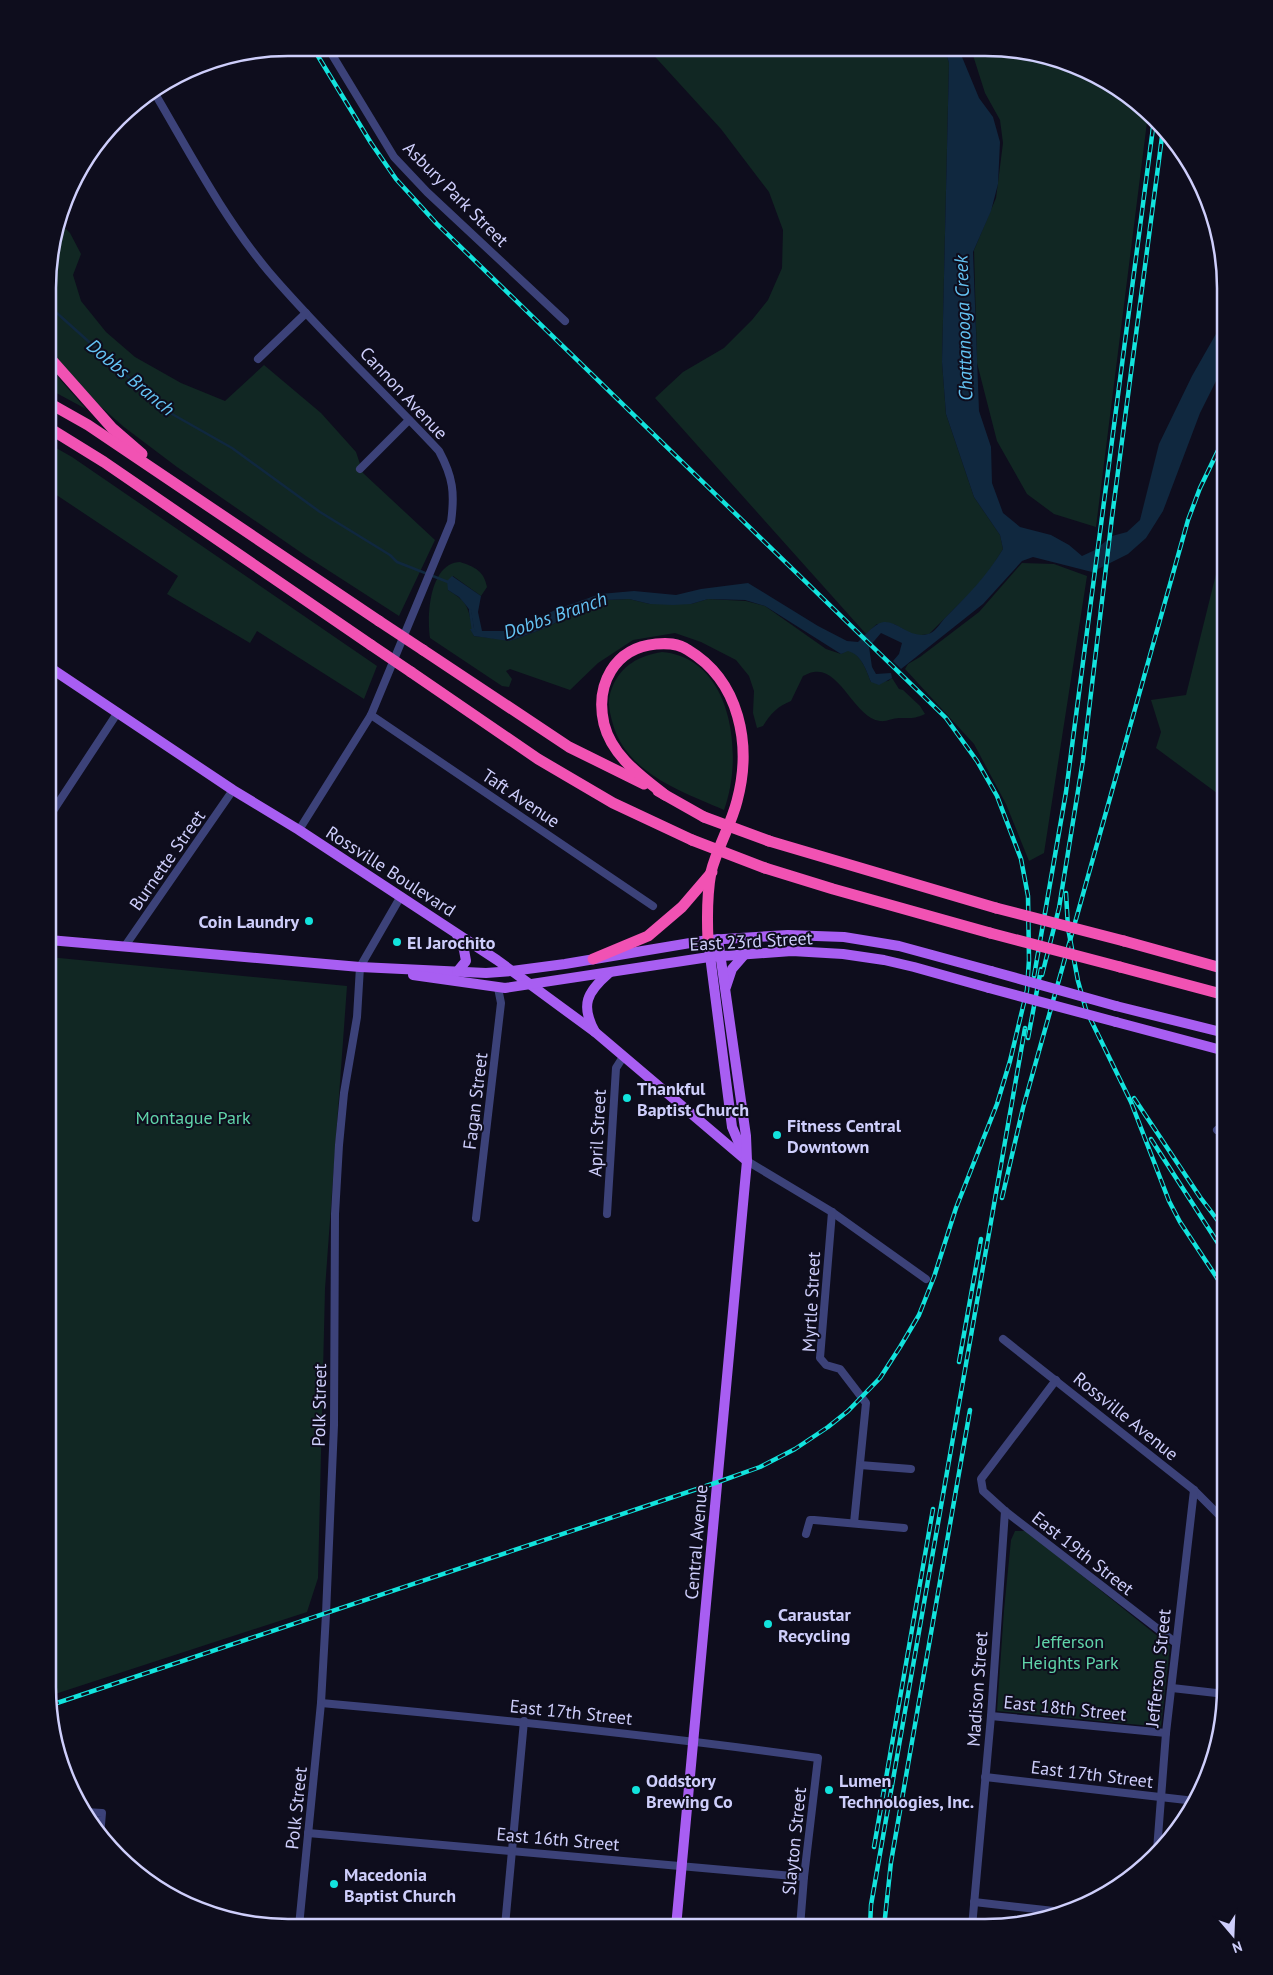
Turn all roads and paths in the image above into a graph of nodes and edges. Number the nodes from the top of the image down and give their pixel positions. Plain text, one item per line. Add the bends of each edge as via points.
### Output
1 (333, 56) edge
2 (157, 97) edge
3 (306, 313) junction
4 (565, 321) dead end
5 (258, 360) dead end
6 (56, 364) edge
7 (56, 407) edge
8 (409, 420) junction
9 (56, 432) edge
10 (360, 469) dead end
11 (177, 485) junction
12 (56, 672) edge
13 (118, 712) junction
14 (372, 715) junction
15 (233, 790) junction
16 (665, 795) junction
17 (56, 806) edge
18 (299, 830) junction
19 (712, 872) junction
20 (401, 896) junction
21 (653, 906) dead end
22 (457, 934) junction
23 (713, 940) junction
24 (56, 941) edge
25 (125, 946) junction
26 (745, 954) junction
27 (715, 957) junction
28 (593, 959) junction
29 (1217, 966) edge
30 (360, 967) junction
31 (512, 971) junction
32 (457, 972) junction
33 (609, 973) junction
34 (531, 986) junction
35 (498, 988) junction
36 (725, 990) junction
37 (1217, 993) edge
38 (1217, 1031) edge
39 (595, 1032) junction
40 (1217, 1049) edge
41 (623, 1057) junction
42 (746, 1161) junction
43 (832, 1212) junction
44 (607, 1214) dead end
45 (476, 1218) dead end
46 (926, 1279) dead end
47 (1003, 1339) dead end
48 (1056, 1380) junction
49 (860, 1465) junction
50 (911, 1469) dead end
51 (1194, 1490) junction
52 (1005, 1511) junction
53 (1217, 1513) edge
54 (854, 1523) junction
55 (904, 1528) dead end
56 (806, 1534) dead end
57 (1176, 1643) junction
58 (1172, 1688) junction
59 (1217, 1693) edge
60 (321, 1703) junction
61 (991, 1716) junction
62 (524, 1722) junction
63 (1166, 1733) junction
64 (693, 1741) junction
65 (818, 1758) joint
66 (985, 1778) junction
67 (1162, 1798) junction
68 (1187, 1800) edge
69 (93, 1812) edge
70 (101, 1824) edge
71 (308, 1833) junction
72 (1158, 1841) edge
73 (512, 1850) junction
74 (682, 1865) junction
75 (804, 1877) junction
76 (974, 1902) junction
77 (1047, 1910) edge
78 (300, 1919) edge
79 (506, 1919) edge
80 (677, 1919) edge
81 (801, 1919) edge
82 (973, 1919) edge

1 - 4 street, Asbury Park Street via 394,157
2 - 3 street, Cannon Avenue via 237,230
3 - 5 street
3 - 8 street, Cannon Avenue
6 - 11 highway via 112,428
7 - 11 highway
8 - 10 street
8 - 14 street, Cannon Avenue via 439,451 448,468 453,488 451,522
9 - 37 highway, bridge via 538,759 613,802 692,840 765,868 990,933
11 - 16 highway, bridge via 568,747
12 - 13 main road, Rossville Boulevard
13 - 15 main road, Rossville Boulevard
13 - 17 street
14 - 18 street, Cannon Avenue
14 - 21 street, Taft Avenue
15 - 18 main road, Rossville Boulevard
15 - 25 street, Burnette Street
16 - 19 highway via 634,770 616,750 604,725 602,689 624,654 644,645 670,643 687,648 707,662 734,701 740,724 742,750 737,800
16 - 29 highway, bridge via 704,818 769,841 996,908
18 - 20 main road, Rossville Boulevard
19 - 23 highway via 707,914
19 - 28 highway via 682,907 648,936
20 - 22 main road, Rossville Boulevard
20 - 30 street, Polk Street
22 - 31 main road, Rossville Boulevard
22 - 32 main road via 466,961
23 - 27 main road, Central Avenue
23 - 28 main road, East 23rd Street
23 - 38 main road, East 23rd Street, bridge via 788,935 844,937 899,946
24 - 25 main road, East 23rd Street
25 - 30 main road, East 23rd Street
26 - 27 main road, East 23rd Street
26 - 36 main road via 732,970
26 - 40 main road, East 23rd Street, bridge via 792,951 843,954 914,966
27 - 33 main road, East 23rd Street
27 - 36 main road, Central Avenue
27 - 42 main road, Central Avenue via 732,1127
28 - 31 main road, East 23rd Street
30 - 32 main road, East 23rd Street
30 - 35 main road, East 23rd Street
30 - 60 street, Polk Street via 357,1017 339,1145 334,1425
31 - 32 main road, East 23rd Street
31 - 34 main road, Rossville Boulevard
33 - 34 main road, East 23rd Street
33 - 39 main road via 590,992 588,1009
34 - 35 main road, East 23rd Street
34 - 39 main road, Rossville Boulevard
35 - 45 street, Fagan Street via 501,1003
36 - 42 main road, Central Avenue via 746,1136
39 - 41 main road, Rossville Boulevard
41 - 42 main road, Rossville Boulevard
41 - 44 street, April Street via 616,1068
42 - 43 street
42 - 64 main road, Central Avenue
43 - 46 street
43 - 49 street, Myrtle Street via 820,1358 826,1365 840,1369 866,1403
47 - 48 street, Rossville Avenue
48 - 51 street, Rossville Avenue
48 - 52 street, East 19th Street via 981,1479 983,1492
49 - 50 street
49 - 54 street, Myrtle Street
51 - 53 street, Rossville Avenue
51 - 57 street, Jefferson Street
52 - 57 street, East 19th Street
52 - 61 street, Madison Street
54 - 55 street
54 - 56 street via 810,1520
57 - 58 street, Jefferson Street
58 - 59 street
58 - 63 street, Jefferson Street
60 - 62 street, East 17th Street
60 - 71 street, Polk Street
61 - 63 street, East 18th Street
61 - 66 street, Madison Street
62 - 64 street, East 17th Street
62 - 73 street
63 - 67 street, Jefferson Street
64 - 65 street, East 17th Street
64 - 74 main road, Central Avenue
65 - 75 street, Slayton Street
66 - 67 street, East 17th Street
66 - 76 street, Madison Street
67 - 68 street, East 17th Street
67 - 72 street, Jefferson Street
69 - 70 street via 102,1813
71 - 73 street, East 16th Street
71 - 78 street, Polk Street
73 - 74 street, East 16th Street
73 - 79 street
74 - 75 street, East 16th Street
74 - 80 main road, Central Avenue
75 - 81 street, Slayton Street
76 - 77 street
76 - 82 street, Madison Street

